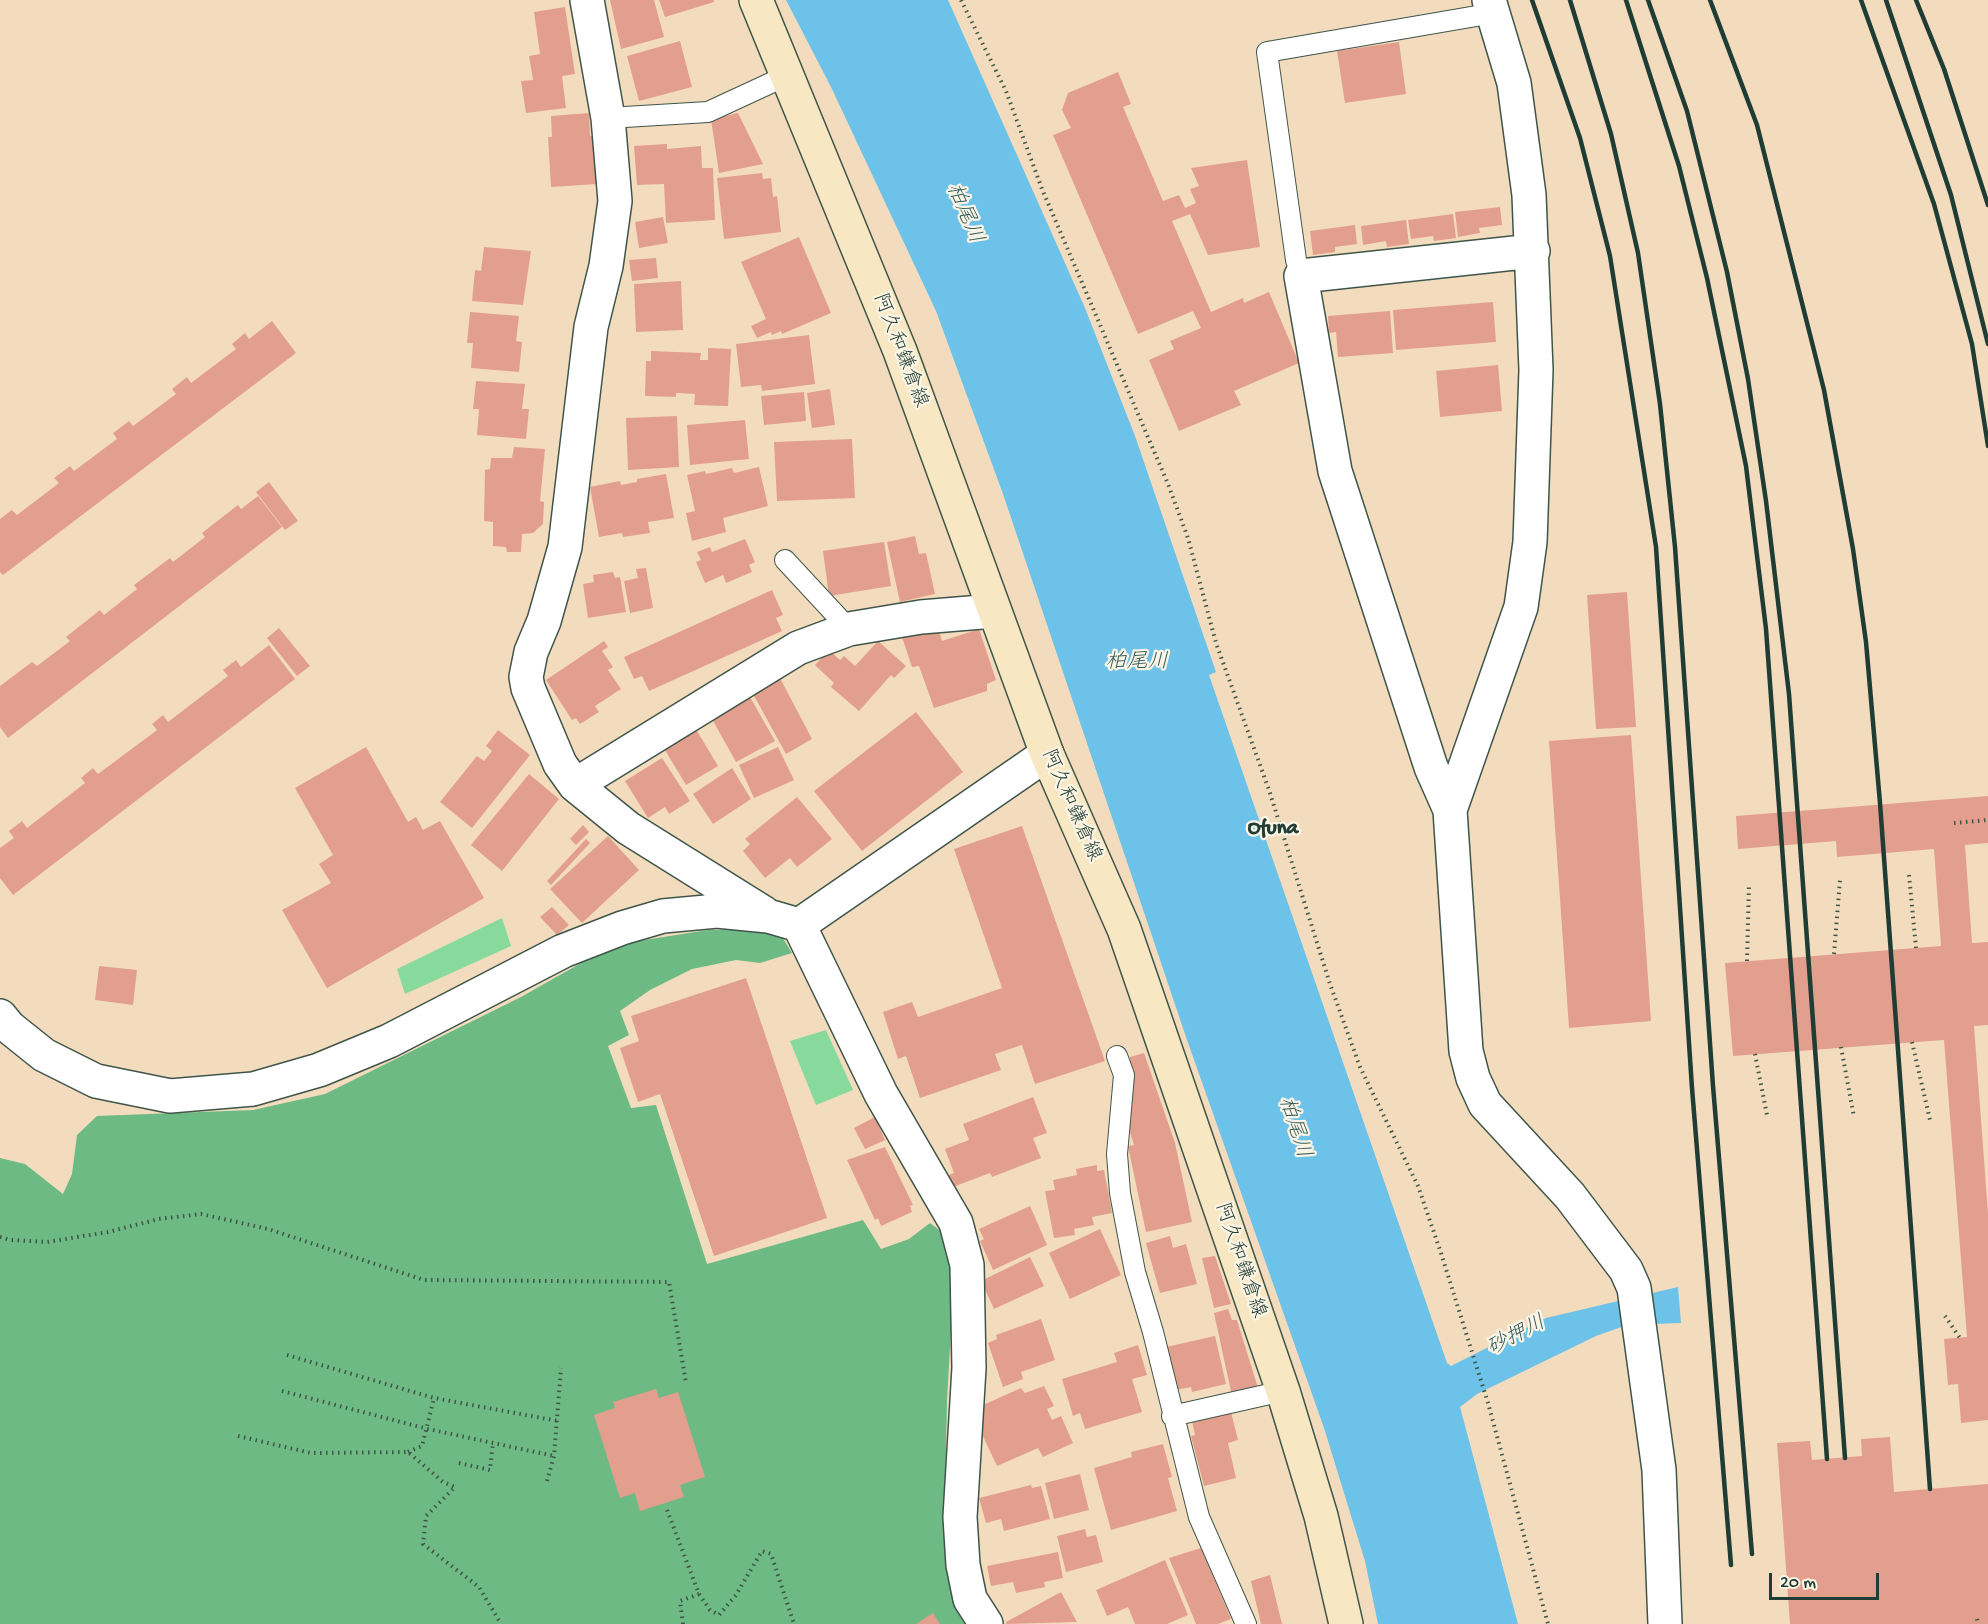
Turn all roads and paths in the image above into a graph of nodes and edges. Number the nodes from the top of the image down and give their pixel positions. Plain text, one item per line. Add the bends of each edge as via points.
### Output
1 (586, 0) edge
2 (756, 0) edge
3 (961, 0) edge
4 (1492, 6) edge
5 (788, 75) junction
6 (608, 118) junction
7 (1533, 251) junction
8 (1301, 276) junction
9 (785, 560) dead end
10 (994, 611) junction
11 (849, 629) junction
12 (1047, 754) junction
13 (575, 785) junction
14 (1450, 810) junction
15 (1988, 820) edge
16 (1954, 823) dead end
17 (1909, 875) dead end
18 (1840, 880) dead end
19 (1749, 884) dead end
20 (783, 921) junction
21 (1916, 948) dead end
22 (1834, 954) dead end
23 (1747, 961) dead end
24 (0, 1016) edge
25 (1912, 1042) dead end
26 (1841, 1047) dead end
27 (1755, 1054) dead end
28 (1117, 1056) dead end
29 (1767, 1115) dead end
30 (1854, 1118) dead end
31 (1930, 1120) dead end
32 (0, 1237) edge
33 (1945, 1316) dead end
34 (1960, 1338) dead end
35 (287, 1355) dead end
36 (561, 1368) dead end
37 (686, 1383) dead end
38 (282, 1391) dead end
39 (1283, 1391) junction
40 (434, 1398) junction
41 (1172, 1416) junction
42 (558, 1420) junction
43 (428, 1429) junction
44 (238, 1436) dead end
45 (493, 1442) junction
46 (408, 1452) junction
47 (554, 1456) junction
48 (459, 1463) dead end
49 (547, 1481) dead end
50 (667, 1510) dead end
51 (699, 1594) junction
52 (501, 1624) edge
53 (683, 1624) edge
54 (794, 1624) edge
55 (987, 1624) edge
56 (1246, 1624) edge
57 (1346, 1624) edge
58 (1548, 1624) edge
59 (1665, 1624) edge

1 - 6 street
2 - 5 main road, 阿久和鎌倉線
3 - 58 path via 1006,91 1047,200 1188,538 1216,643 1269,790 1330,984 1360,1067 1419,1186 1488,1403
4 - 7 street via 1514,83
4 - 8 lane via 1267,52
5 - 6 lane via 708,112
5 - 10 main road, 阿久和鎌倉線 via 900,351
6 - 13 street via 615,201 606,266 591,327 565,547 526,677 541,725
7 - 8 street
7 - 14 street via 1536,370 1530,542 1521,607
8 - 14 street via 1335,471 1431,767
9 - 11 lane
10 - 11 street via 921,617
10 - 12 main road, 阿久和鎌倉線
11 - 13 street via 798,648
12 - 20 street
12 - 39 main road, 阿久和鎌倉線 via 1124,929
13 - 20 street via 628,828
14 - 59 street via 1466,1051 1473,1078 1485,1104 1570,1196 1626,1270 1634,1288 1659,1470
15 - 16 path
17 - 21 path
18 - 22 path
19 - 23 path
20 - 24 street via 717,911 663,916 622,928 562,951 389,1041 319,1070 253,1089 170,1096 96,1081 44,1054
20 - 55 street via 956,1224 962,1244 967,1265 969,1368 960,1517 963,1565 970,1599
25 - 31 path
26 - 30 path
27 - 29 path
28 - 41 lane via 1124,1075 1117,1154 1120,1193 1135,1272
32 - 37 path via 47,1242 201,1214 268,1228 423,1280 669,1282
33 - 34 path
35 - 40 path
36 - 42 path
38 - 43 path
39 - 41 lane
39 - 57 main road, 阿久和鎌倉線 via 1321,1516
40 - 42 path
40 - 43 path
41 - 56 lane via 1199,1517
42 - 47 path
43 - 45 path
43 - 46 path via 422,1446
44 - 46 path via 311,1453
45 - 47 path
45 - 48 path via 490,1470
46 - 52 path via 443,1482 455,1487 426,1516 423,1544 479,1587
47 - 49 path
50 - 51 path
51 - 53 path via 680,1601
51 - 54 path via 710,1610 719,1615 762,1551 771,1554

